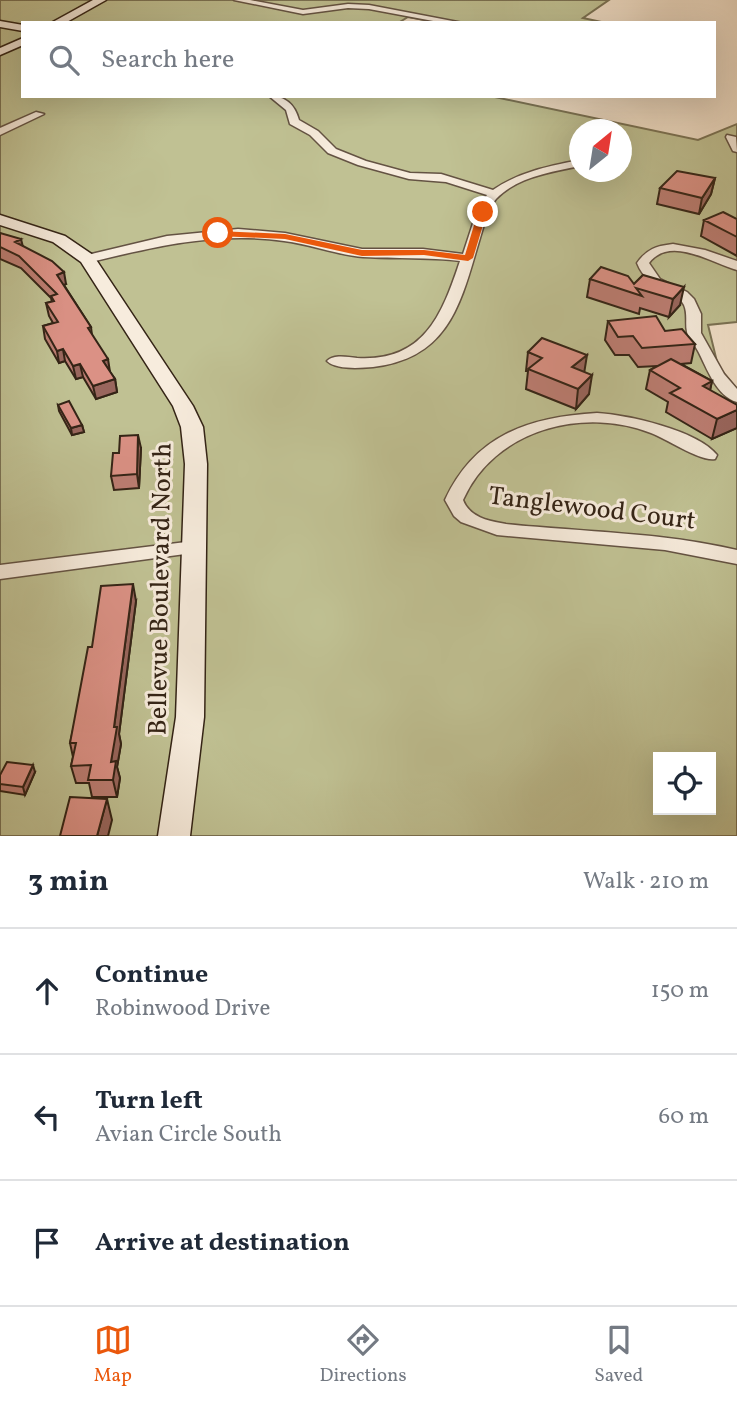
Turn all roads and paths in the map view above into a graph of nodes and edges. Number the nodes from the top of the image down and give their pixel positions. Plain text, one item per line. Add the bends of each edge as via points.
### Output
1 (101, 0) edge
2 (238, 0) edge
3 (60, 21) edge
4 (448, 21) edge
5 (0, 24) edge
6 (21, 28) edge
7 (21, 42) edge
8 (0, 52) edge
9 (277, 98) edge
10 (39, 114) dead end
11 (0, 132) edge
12 (731, 136) dead end
13 (737, 149) edge
14 (569, 166) edge
15 (495, 194) junction
16 (0, 220) edge
17 (468, 258) junction
18 (87, 259) junction
19 (737, 266) edge
20 (334, 361) dead end
21 (737, 397) edge
22 (709, 455) dead end
23 (194, 547) junction
24 (737, 558) edge
25 (0, 572) edge
26 (174, 836) edge

1 - 3 main road
2 - 4 street via 303,12 368,7
5 - 6 main road
7 - 8 main road
9 - 15 street via 291,109 294,122 332,151 409,176 448,179
10 - 11 street
12 - 13 street
14 - 15 street via 521,178
15 - 17 street via 483,212
16 - 18 main road, Bellevue Boulevard North via 59,239
17 - 18 street via 362,253 285,237 238,233 167,240
17 - 20 street via 448,313 410,356 385,363
18 - 23 main road, Bellevue Boulevard North via 192,427
19 - 21 street via 673,247 653,251 643,263 649,276 690,300 695,308 694,333 704,345 717,379
22 - 24 street, Tanglewood Court via 662,430 639,424 594,417 571,420 540,426 484,453 473,463 454,500 458,511 485,526 652,541
23 - 25 street
23 - 26 main road, Bellevue Boulevard North via 190,716

